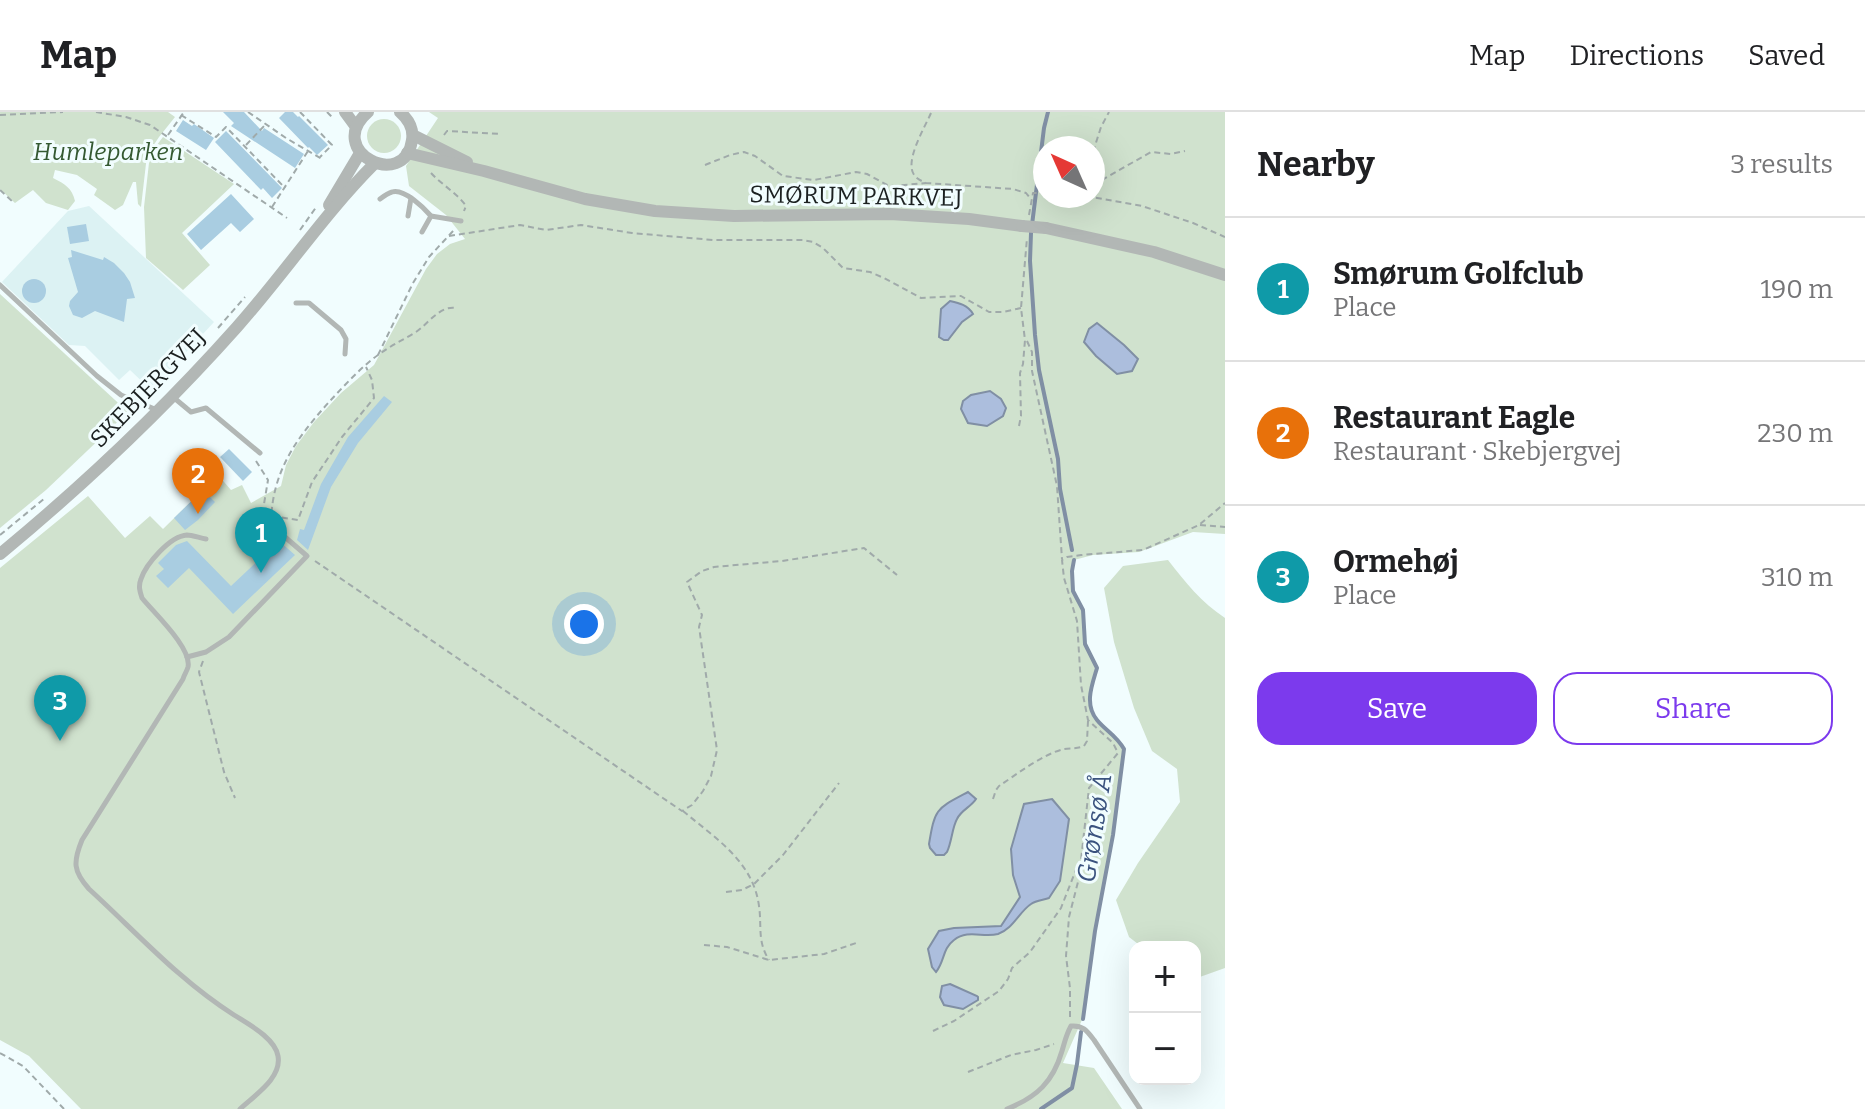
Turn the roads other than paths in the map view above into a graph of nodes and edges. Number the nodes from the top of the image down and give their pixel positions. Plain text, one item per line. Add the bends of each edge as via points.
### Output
1 (368, 112) edge
2 (404, 113) edge
3 (340, 117) edge
4 (356, 127) junction
5 (413, 135) junction
6 (360, 153) junction
7 (407, 153) junction
8 (375, 163) junction
9 (484, 171) junction
10 (411, 198) junction
11 (384, 199) dead end
12 (408, 216) dead end
13 (431, 216) junction
14 (461, 221) dead end
15 (422, 232) dead end
16 (311, 235) junction
17 (1225, 275) edge
18 (0, 285) edge
19 (296, 303) dead end
20 (345, 354) dead end
21 (173, 397) junction
22 (159, 411) junction
23 (260, 453) dead end
24 (271, 532) road end
25 (206, 539) dead end
26 (0, 554) edge
27 (187, 657) junction
28 (240, 1109) edge
29 (1007, 1109) edge
30 (1140, 1109) edge

1 - 4 street
2 - 5 street
3 - 4 street
4 - 6 street
5 - 7 street
5 - 9 street, SMØRUM PARKVEJ
6 - 8 street
6 - 16 street, SKEBJERGVEJ
7 - 8 street via 393,163
7 - 9 street, SMØRUM PARKVEJ
8 - 16 street, SKEBJERGVEJ
9 - 17 street, SMØRUM PARKVEJ, bridge via 585,199 655,211 890,214 1046,228 1154,252
10 - 11 lane via 392,192
10 - 12 lane
10 - 13 lane
13 - 14 lane
13 - 15 lane
16 - 21 street, SKEBJERGVEJ
18 - 22 lane via 97,376 121,395
19 - 20 lane via 309,303 341,330
21 - 22 street, SKEBJERGVEJ
21 - 23 lane via 191,412 206,408
22 - 26 street, SKEBJERGVEJ
24 - 27 lane via 307,556 229,637
25 - 27 lane via 186,535 173,540 140,580 142,598
27 - 28 lane via 183,679 82,840 75,862 89,889 191,984 268,1039 278,1053 274,1076
29 - 30 lane via 1042,1089 1071,1026 1081,1026

